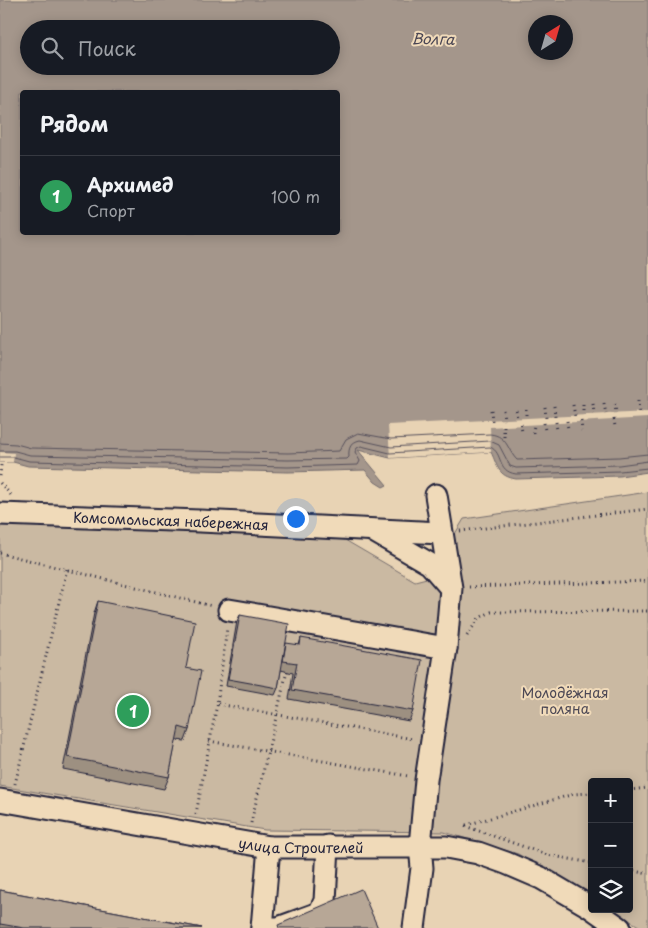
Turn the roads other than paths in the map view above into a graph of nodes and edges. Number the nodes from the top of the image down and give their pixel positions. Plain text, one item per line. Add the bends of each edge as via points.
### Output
1 (436, 495) dead end
2 (0, 514) edge
3 (372, 530) junction
4 (441, 533) junction
5 (450, 588) junction
6 (230, 610) road end
7 (446, 648) junction
8 (0, 800) edge
9 (328, 846) junction
10 (420, 846) junction
11 (268, 847) junction
12 (588, 907) edge
13 (598, 913) edge
14 (262, 928) edge
15 (414, 928) edge
16 (620, 928) edge

1 - 4 street
2 - 3 street, Комсомольская набережная
3 - 4 street, Комсомольская набережная
3 - 5 street via 430,564
4 - 5 street
5 - 7 street
6 - 7 street
7 - 10 street via 426,780
8 - 11 street, улица Строителей
9 - 10 street, улица Строителей
9 - 11 street, улица Строителей
9 - 14 street via 325,901 319,913 278,928
10 - 12 street, улица Строителей via 446,847 506,863 541,878
10 - 15 street via 422,868
11 - 14 street
13 - 16 street, улица Строителей

